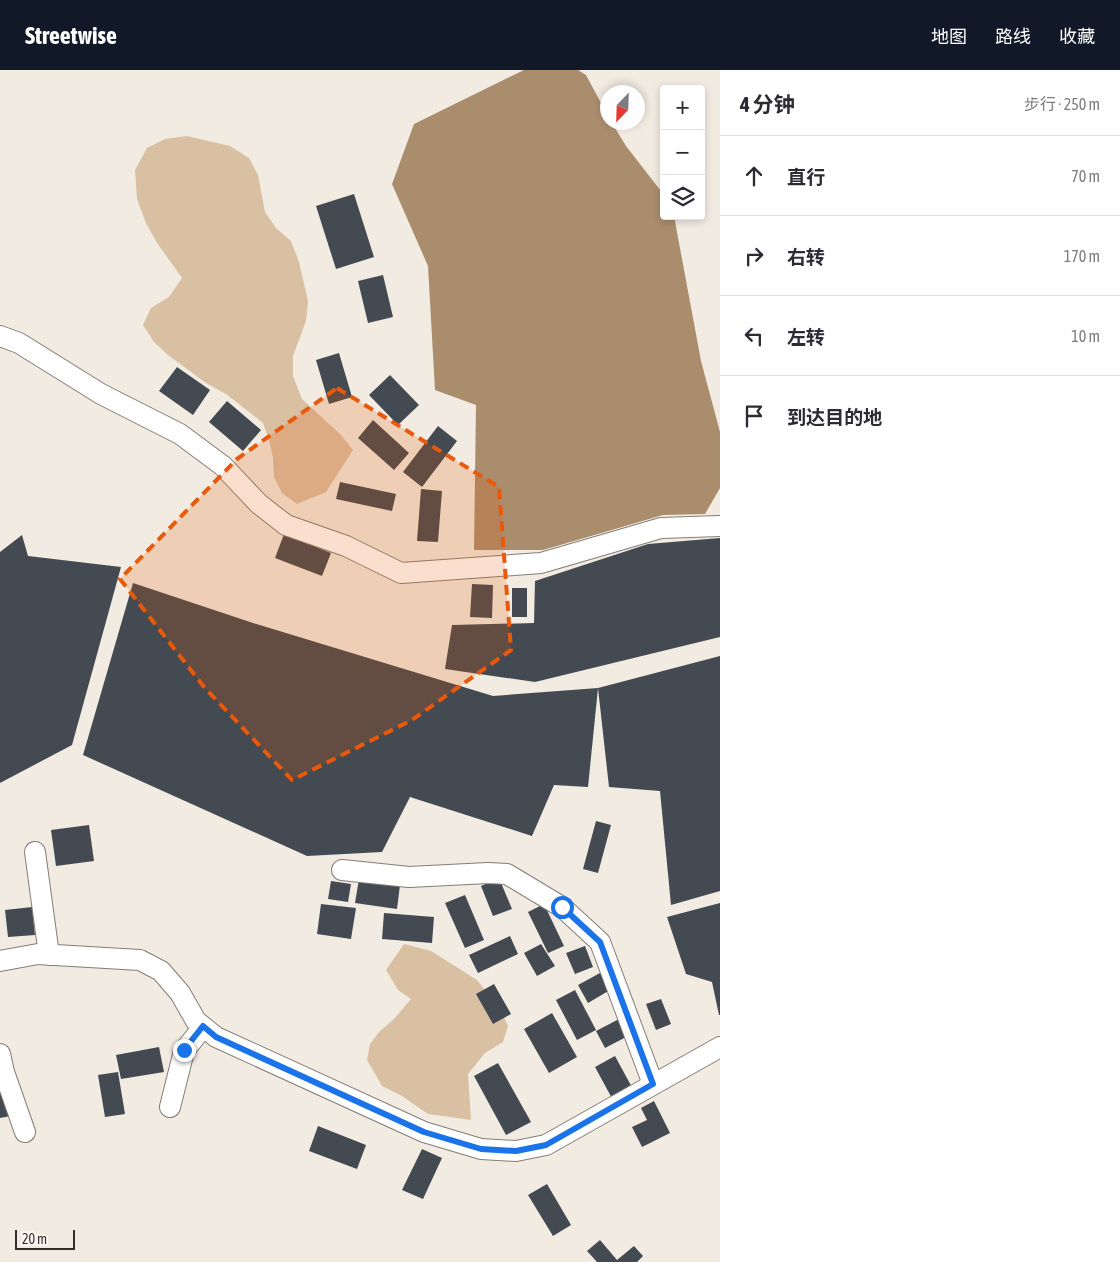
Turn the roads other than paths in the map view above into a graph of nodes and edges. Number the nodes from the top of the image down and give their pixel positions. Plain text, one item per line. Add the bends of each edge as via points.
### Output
1 (0, 336) edge
2 (720, 526) edge
3 (35, 852) dead end
4 (342, 870) dead end
5 (50, 954) junction
6 (0, 961) edge
7 (203, 1026) junction
8 (720, 1047) edge
9 (0, 1054) edge
10 (653, 1084) junction
11 (170, 1107) dead end
12 (25, 1132) dead end

1 - 2 street via 19,343 100,394 180,434 223,466 259,504 286,525 346,546 401,574 541,563 661,528
3 - 5 street
4 - 10 street via 409,877 507,874 562,907 600,942
5 - 6 street
5 - 7 street via 140,960 161,971
7 - 10 street via 216,1037 424,1132 481,1149 516,1151 546,1145
7 - 11 street via 184,1050
8 - 10 street
9 - 12 street

